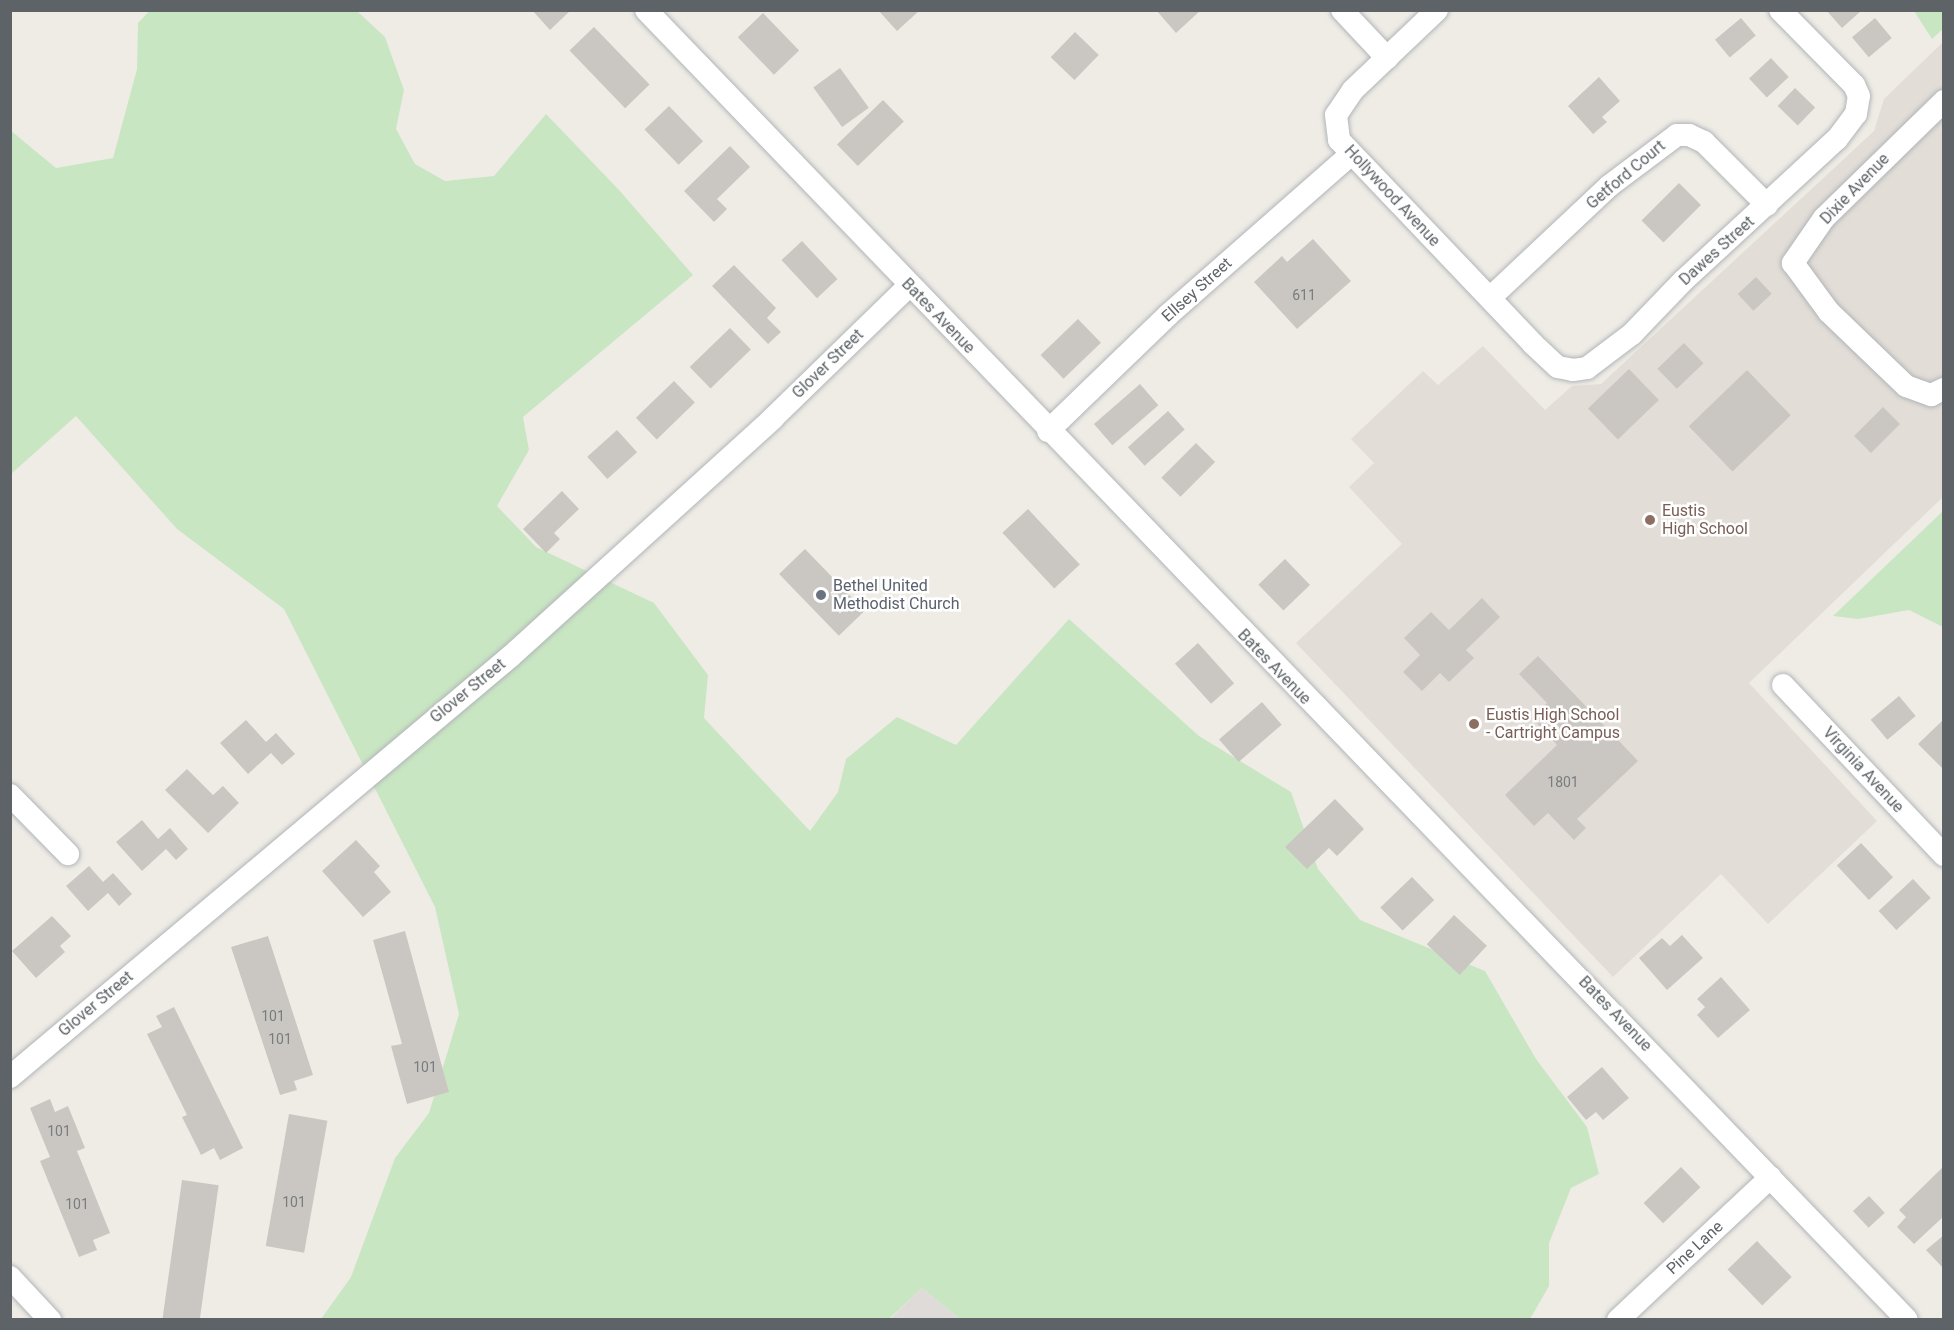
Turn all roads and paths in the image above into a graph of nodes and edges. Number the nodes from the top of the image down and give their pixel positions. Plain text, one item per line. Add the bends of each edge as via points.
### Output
1 (646, 10) edge
2 (1342, 10) edge
3 (1437, 10) edge
4 (1780, 10) edge
5 (1387, 58) junction
6 (1944, 101) edge
7 (1351, 154) junction
8 (1767, 205) junction
9 (909, 286) junction
10 (1491, 297) junction
11 (1567, 370) joint
12 (1944, 389) edge
13 (1047, 431) junction
14 (1784, 685) dead end
15 (10, 795) edge
16 (68, 854) dead end
17 (1944, 855) edge
18 (10, 1077) edge
19 (1771, 1177) junction
20 (10, 1277) edge
21 (50, 1320) edge
22 (1618, 1320) edge
23 (1907, 1320) edge

1 - 9 street, Bates Avenue
2 - 5 street
3 - 5 street, Hollywood Avenue
4 - 8 street, Dawes Street via 1854,85 1859,96 1856,114 1837,139
5 - 7 street, Hollywood Avenue via 1353,90 1336,115 1339,140
6 - 12 street, Dixie Avenue via 1824,218 1793,264 1829,312 1906,386 1931,395
7 - 10 street, Hollywood Avenue
7 - 13 street, Ellsey Street via 1168,315
8 - 10 street, Getford Court via 1704,142 1689,135 1677,135 1665,140 1609,186
8 - 11 street, Dawes Street via 1684,280 1632,334 1587,368
9 - 13 street, Bates Avenue
9 - 18 street, Glover Street via 765,426 512,656
10 - 11 street, Hollywood Avenue via 1533,344
13 - 19 street, Bates Avenue
14 - 17 street, Virginia Avenue
15 - 16 street
19 - 22 street, Pine Lane
19 - 23 street, Bates Avenue
20 - 21 street

